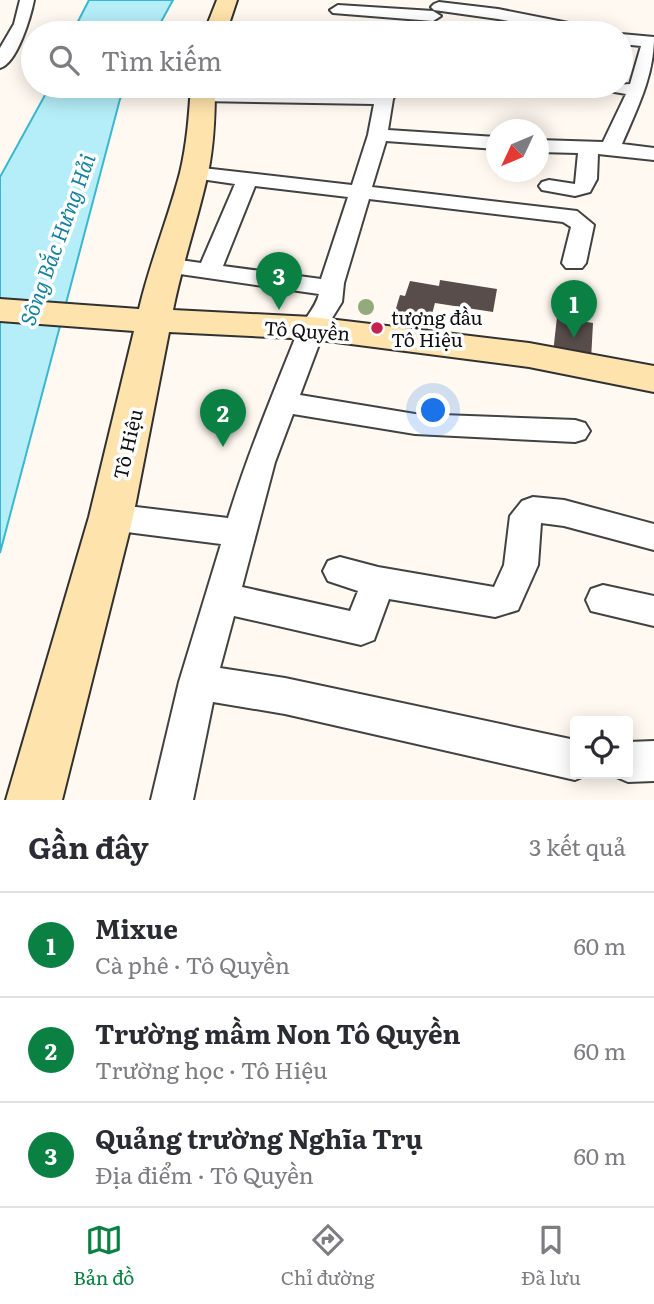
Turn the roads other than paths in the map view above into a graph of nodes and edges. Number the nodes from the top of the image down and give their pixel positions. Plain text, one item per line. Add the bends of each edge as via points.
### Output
1 (27, 0) edge
2 (227, 0) edge
3 (338, 10) dead end
4 (432, 19) edge
5 (23, 21) edge
6 (219, 21) edge
7 (533, 21) edge
8 (21, 26) edge
9 (633, 40) edge
10 (652, 42) edge
11 (0, 63) edge
12 (645, 80) edge
13 (202, 98) edge
14 (387, 98) edge
15 (378, 135) junction
16 (486, 142) edge
17 (549, 146) edge
18 (589, 148) junction
19 (610, 148) junction
20 (654, 154) edge
21 (194, 173) junction
22 (247, 179) junction
23 (549, 186) dead end
24 (361, 194) junction
25 (574, 263) dead end
26 (166, 265) junction
27 (209, 271) junction
28 (333, 288) junction
29 (0, 310) edge
30 (138, 320) junction
31 (312, 328) junction
32 (654, 379) edge
33 (284, 403) junction
34 (575, 431) dead end
35 (111, 517) junction
36 (241, 533) junction
37 (654, 537) edge
38 (340, 571) dead end
39 (377, 582) junction
40 (222, 598) junction
41 (603, 600) dead end
42 (654, 611) edge
43 (198, 682) junction
44 (570, 759) edge
45 (654, 761) edge
46 (633, 762) edge
47 (34, 800) edge
48 (172, 800) edge

1 - 5 street
2 - 6 main road
3 - 4 street
4 - 7 street via 498,14
8 - 11 street
9 - 10 street
10 - 12 street
12 - 19 street
13 - 21 main road, Tô Hiệu
14 - 15 street
15 - 16 street
15 - 24 street
17 - 18 street
18 - 19 street
18 - 23 street via 583,188
19 - 20 street
21 - 22 street
21 - 26 main road, Tô Hiệu
22 - 24 street
22 - 27 street
24 - 25 street via 569,216 583,225
24 - 28 street
26 - 27 street
26 - 30 main road, Tô Hiệu
27 - 28 street
28 - 31 street via 324,315
29 - 30 main road, Tô Quyền
30 - 31 main road, Tô Quyền
30 - 35 main road, Tô Hiệu
31 - 32 main road, Tô Quyền via 529,355
31 - 33 street
33 - 34 street via 415,424
33 - 36 street via 260,462
35 - 36 street
35 - 47 main road, Tô Hiệu
36 - 40 street
37 - 39 street via 564,513 533,510 526,516 521,565 506,600 495,602
38 - 39 street
39 - 40 street via 362,629
40 - 43 street
41 - 42 street
43 - 44 street via 285,696
43 - 48 street
45 - 46 street

